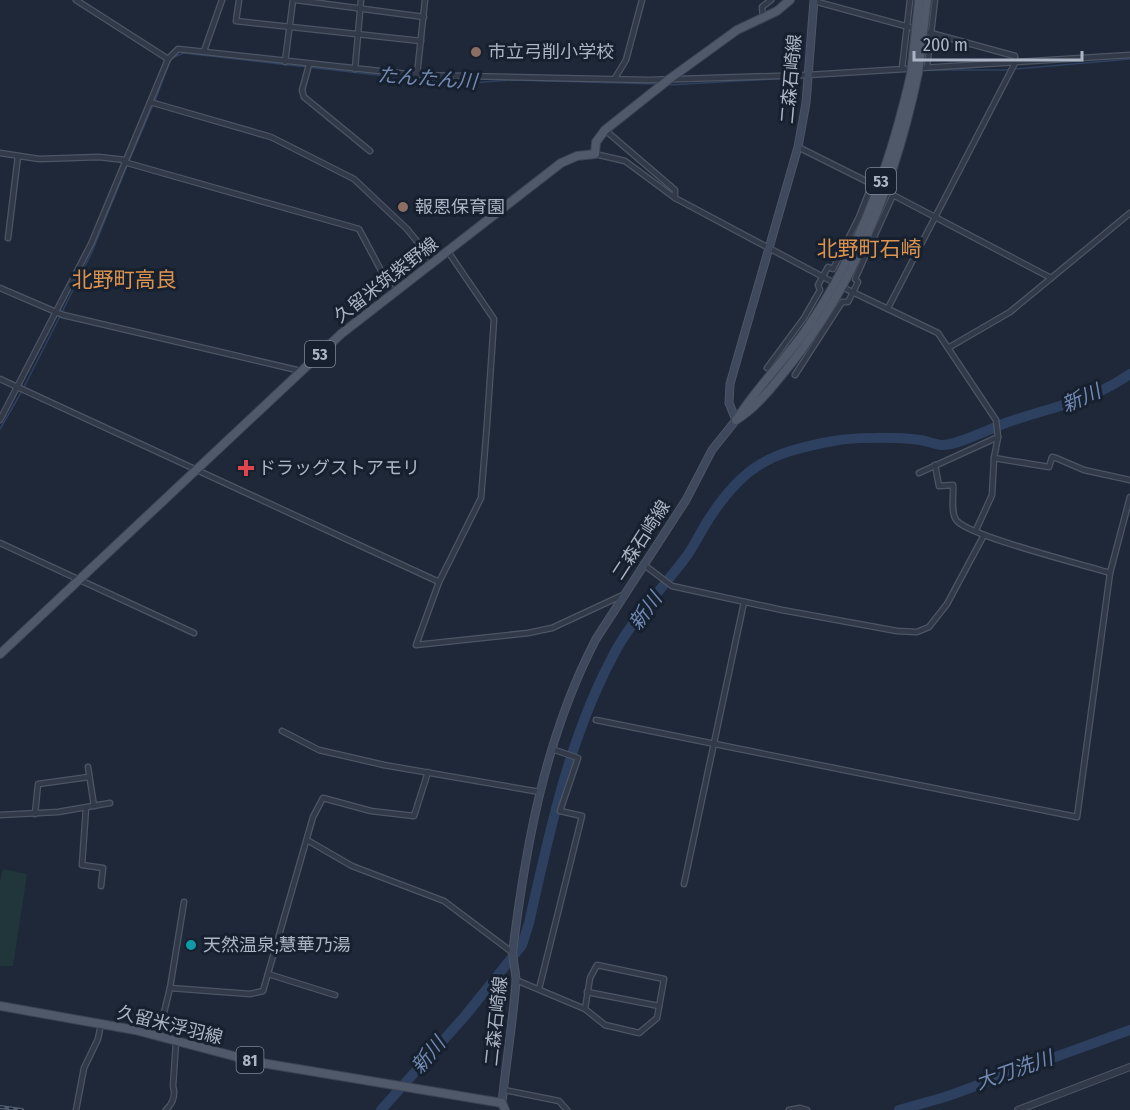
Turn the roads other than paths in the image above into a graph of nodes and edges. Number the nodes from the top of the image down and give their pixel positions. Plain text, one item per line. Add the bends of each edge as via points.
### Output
1 (76, 0) edge
2 (222, 0) edge
3 (239, 0) edge
4 (295, 0) edge
5 (361, 0) edge
6 (425, 0) edge
7 (642, 0) edge
8 (771, 0) edge
9 (790, 0) edge
10 (910, 0) edge
11 (920, 0) edge
12 (927, 0) edge
13 (935, 0) edge
14 (814, 1) edge
15 (360, 8) junction
16 (424, 17) junction
17 (763, 17) junction
18 (290, 25) junction
19 (908, 25) junction
20 (358, 33) junction
21 (932, 33) junction
22 (421, 41) junction
23 (204, 51) junction
24 (1130, 55) edge
25 (168, 59) junction
26 (285, 62) junction
27 (1015, 63) junction
28 (309, 65) junction
29 (927, 67) junction
30 (902, 68) junction
31 (355, 69) junction
32 (914, 74) junction
33 (417, 75) junction
34 (808, 75) junction
35 (615, 78) junction
36 (668, 80) junction
37 (150, 102) junction
38 (605, 130) junction
39 (798, 147) junction
40 (370, 151) dead end
41 (0, 153) edge
42 (595, 154) junction
43 (18, 156) junction
44 (125, 161) junction
45 (675, 198) junction
46 (1130, 213) edge
47 (935, 217) junction
48 (8, 238) dead end
49 (769, 248) junction
50 (447, 250) junction
51 (433, 261) junction
52 (823, 276) junction
53 (1051, 278) junction
54 (838, 285) junction
55 (0, 288) edge
56 (853, 292) junction
57 (393, 293) junction
58 (888, 308) junction
59 (59, 314) junction
60 (948, 348) junction
61 (767, 368) dead end
62 (301, 371) junction
63 (795, 375) dead end
64 (0, 379) edge
65 (19, 388) junction
66 (0, 420) edge
67 (736, 420) junction
68 (998, 436) junction
69 (993, 458) junction
70 (935, 465) junction
71 (196, 468) junction
72 (919, 473) dead end
73 (1130, 480) edge
74 (1130, 497) edge
75 (976, 530) junction
76 (984, 535) junction
77 (0, 543) edge
78 (643, 564) junction
79 (1110, 573) junction
80 (79, 580) junction
81 (439, 582) junction
82 (623, 595) junction
83 (744, 602) junction
84 (194, 633) dead end
85 (0, 654) edge
86 (596, 720) dead end
87 (282, 731) dead end
88 (715, 746) junction
89 (552, 749) junction
90 (87, 767) dead end
91 (428, 772) junction
92 (89, 777) junction
93 (540, 792) junction
94 (110, 803) dead end
95 (94, 806) junction
96 (86, 808) junction
97 (35, 814) junction
98 (0, 815) edge
99 (307, 840) junction
100 (684, 884) dead end
101 (101, 886) dead end
102 (184, 902) dead end
103 (513, 953) junction
104 (268, 974) junction
105 (516, 980) junction
106 (170, 988) junction
107 (539, 989) junction
108 (587, 992) junction
109 (335, 994) dead end
110 (0, 1006) edge
111 (659, 1006) junction
112 (585, 1009) junction
113 (101, 1024) junction
114 (158, 1036) junction
115 (176, 1042) junction
116 (1130, 1067) edge
117 (504, 1090) junction
118 (504, 1106) edge
119 (76, 1110) edge
120 (166, 1110) edge
121 (567, 1110) edge
122 (789, 1110) edge
123 (807, 1110) edge
124 (1018, 1110) edge

1 - 25 street
2 - 23 street
3 - 18 street via 236,21
4 - 15 street
4 - 18 street
5 - 15 street
6 - 16 street
7 - 35 street via 626,60
8 - 17 street via 762,7
9 - 17 main road
10 - 19 street
11 - 32 main road, 53, bridge
12 - 32 main road, 53, bridge
13 - 21 street
14 - 19 street
14 - 34 main road, 二森石崎線
15 - 16 street
15 - 20 street
16 - 22 street
17 - 36 main road via 737,30
18 - 20 street
18 - 26 street
19 - 21 street
19 - 30 street
20 - 22 street
20 - 31 street
21 - 27 street via 1015,56
21 - 29 street
22 - 33 street
23 - 25 street via 178,49
23 - 26 street
24 - 27 street
25 - 37 street
26 - 28 street
27 - 29 street
27 - 47 street
28 - 31 street
28 - 40 street via 302,90 304,97
29 - 30 street
30 - 34 street
31 - 33 street
32 - 54 main road, 53 via 875,198
33 - 35 street
34 - 36 street
34 - 39 main road, 二森石崎線
35 - 36 street
36 - 38 main road
37 - 44 street
37 - 51 street via 271,137 354,178 408,229
38 - 42 main road via 596,141
38 - 45 street via 675,189
39 - 49 main road, 二森石崎線
39 - 52 street via 872,184 841,255 833,269 828,267
41 - 43 street
42 - 45 street via 625,161
42 - 50 main road, 久留米筑紫野線 / 53 via 561,163
43 - 44 street
43 - 48 street
44 - 57 street via 359,229
44 - 59 street
45 - 49 street
46 - 53 street
47 - 53 street
47 - 56 street via 893,195 855,279 858,282
47 - 58 street
49 - 52 street
49 - 67 main road, 二森石崎線 via 730,384 729,403
50 - 51 main road, 久留米筑紫野線 / 53
50 - 81 street via 494,319 481,498
51 - 57 main road, 久留米筑紫野線 / 53
52 - 54 street
52 - 61 street via 818,285 820,290 804,318
53 - 60 street via 1010,312
54 - 56 street
54 - 67 main road, 53
55 - 59 street
56 - 58 street
56 - 63 street via 848,302 842,302
57 - 62 main road, 久留米筑紫野線 / 53
58 - 60 street via 938,333
59 - 62 street
59 - 65 street
60 - 68 street via 996,420
62 - 71 main road, 久留米筑紫野線 / 53
64 - 65 street
65 - 66 street
65 - 71 street
67 - 78 main road, 二森石崎線 via 712,450 686,500
68 - 69 street
68 - 70 street
69 - 73 street via 1049,467 1052,458 1056,458 1084,470
69 - 75 street via 992,495
70 - 72 street
70 - 75 street via 939,486 953,485 956,519
71 - 80 main road, 久留米筑紫野線 / 53
71 - 81 street
74 - 79 street
75 - 76 street
76 - 79 street
76 - 83 street via 947,604 923,631 897,631
77 - 80 street
78 - 82 main road, 二森石崎線
78 - 83 street via 672,586
79 - 88 street via 1077,817
80 - 84 street
80 - 85 main road, 久留米筑紫野線 / 53
81 - 82 street via 416,645 552,628
82 - 89 main road, 二森石崎線 via 590,650
83 - 88 street
86 - 88 street
87 - 91 street via 320,750
88 - 100 street
89 - 93 main road, 二森石崎線
89 - 107 street via 578,758 560,811 582,816
90 - 92 street
91 - 93 street
91 - 99 street via 414,816 371,812 323,798
92 - 95 street
92 - 97 street via 38,784
93 - 103 main road, 二森石崎線
94 - 95 street
95 - 96 street
96 - 97 street
96 - 101 street via 82,865 103,868
97 - 98 street
99 - 103 street via 352,866 444,901
99 - 104 street
102 - 106 street
103 - 105 main road, 二森石崎線
104 - 106 street via 263,991 250,994
104 - 109 street
105 - 107 street
105 - 117 main road, 二森石崎線
106 - 114 street
107 - 112 street
108 - 111 street
108 - 111 street via 597,965 664,979
108 - 112 street
110 - 113 main road, 久留米浮羽線 / 81
111 - 112 street via 657,1018 639,1032 604,1025
113 - 114 main road, 久留米浮羽線 / 81
113 - 119 street via 84,1068
114 - 115 main road, 久留米浮羽線 / 81
115 - 118 main road, 久留米浮羽線 / 81 via 256,1062
115 - 120 street via 175,1093
116 - 124 street
117 - 118 main road, 二森石崎線
117 - 121 street via 559,1101
122 - 123 street

